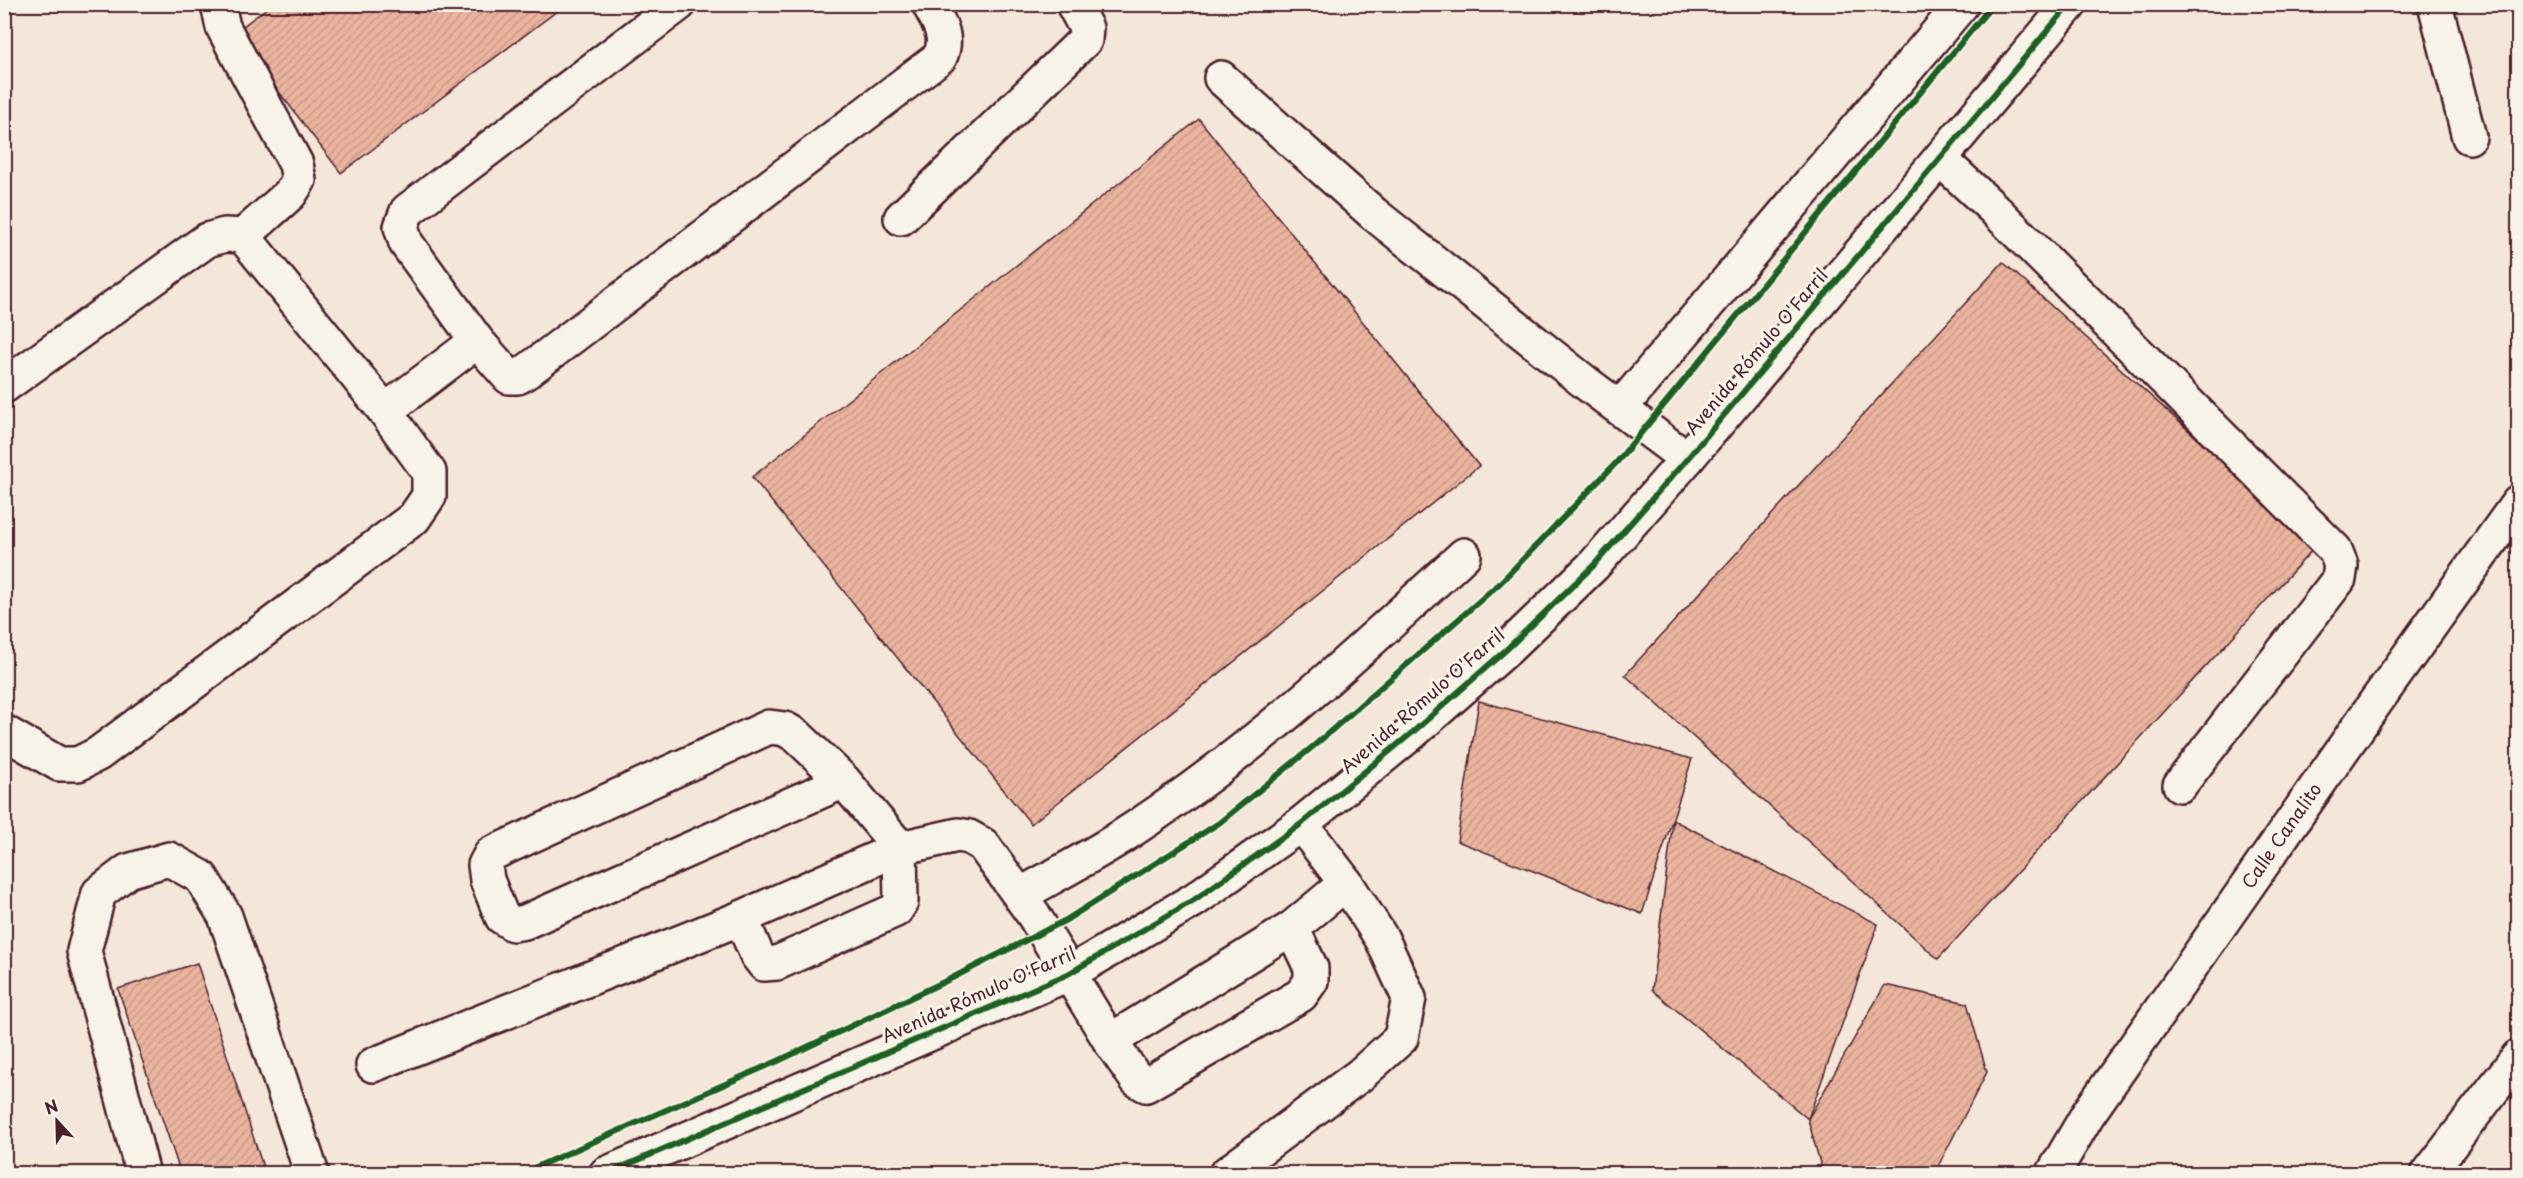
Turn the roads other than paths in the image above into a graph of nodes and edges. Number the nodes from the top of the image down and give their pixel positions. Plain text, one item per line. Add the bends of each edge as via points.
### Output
1 (218, 4) edge
2 (679, 4) edge
3 (929, 4) edge
4 (1073, 4) edge
5 (1962, 4) edge
6 (2070, 4) edge
7 (2435, 4) edge
8 (642, 15) edge
9 (1221, 78) dead end
10 (2469, 137) dead end
11 (1940, 159) junction
12 (901, 218) dead end
13 (243, 236) junction
14 (477, 342) junction
15 (4, 386) edge
16 (1620, 408) junction
17 (385, 411) junction
18 (1687, 459) junction
19 (2518, 503) edge
20 (1464, 555) dead end
21 (4, 732) edge
22 (844, 781) junction
23 (2180, 785) dead end
24 (1301, 824) junction
25 (900, 848) junction
26 (1346, 883) junction
27 (1020, 895) junction
28 (741, 918) junction
29 (1292, 928) junction
30 (1068, 974) junction
31 (1110, 1041) junction
32 (2518, 1057) edge
33 (373, 1065) dead end
34 (143, 1173) edge
35 (312, 1173) edge
36 (606, 1173) edge
37 (1226, 1173) edge
38 (2053, 1173) edge
39 (2428, 1173) edge

1 - 13 street via 224,27 296,164 299,180 290,194
2 - 8 street
3 - 14 street via 944,33 945,46 940,57 526,372 518,377 509,376
4 - 12 street via 1086,28 1085,40
5 - 16 street
6 - 11 street, Avenida Rómulo O'Farril
7 - 10 street
8 - 14 street via 407,211 401,227 406,243
9 - 16 street via 1374,214
11 - 18 street, Avenida Rómulo O'Farril
11 - 23 street via 2335,550 2341,565 2339,579
13 - 15 street via 207,240
13 - 17 street
14 - 17 street
16 - 18 street
17 - 21 street via 429,472 429,495 414,518 98,754 78,764 59,764
18 - 24 street, Avenida Rómulo O'Farril via 1594,565 1507,649
19 - 38 street, Calle Canalito via 2102,1095
20 - 27 street via 1315,690 1201,781 1116,840
22 - 22 street via 525,922 513,924 502,917 487,880 484,865 491,854 769,727 797,736
22 - 25 street
24 - 26 street
24 - 30 street, Avenida Rómulo O'Farril via 1194,900
25 - 27 street via 958,835 969,837 983,845
25 - 28 street
25 - 28 street via 901,902 896,910 777,963 764,964
26 - 29 street
26 - 37 street via 1382,939 1408,998 1401,1038 1360,1075
27 - 30 street
28 - 33 street
29 - 31 street
29 - 31 street via 1311,968 1311,981 1301,995 1146,1085 1137,1080
30 - 31 street
30 - 36 street, Avenida Rómulo O'Farril
32 - 39 street
34 - 35 street via 84,951 99,893 128,871 169,859 201,877 225,916

